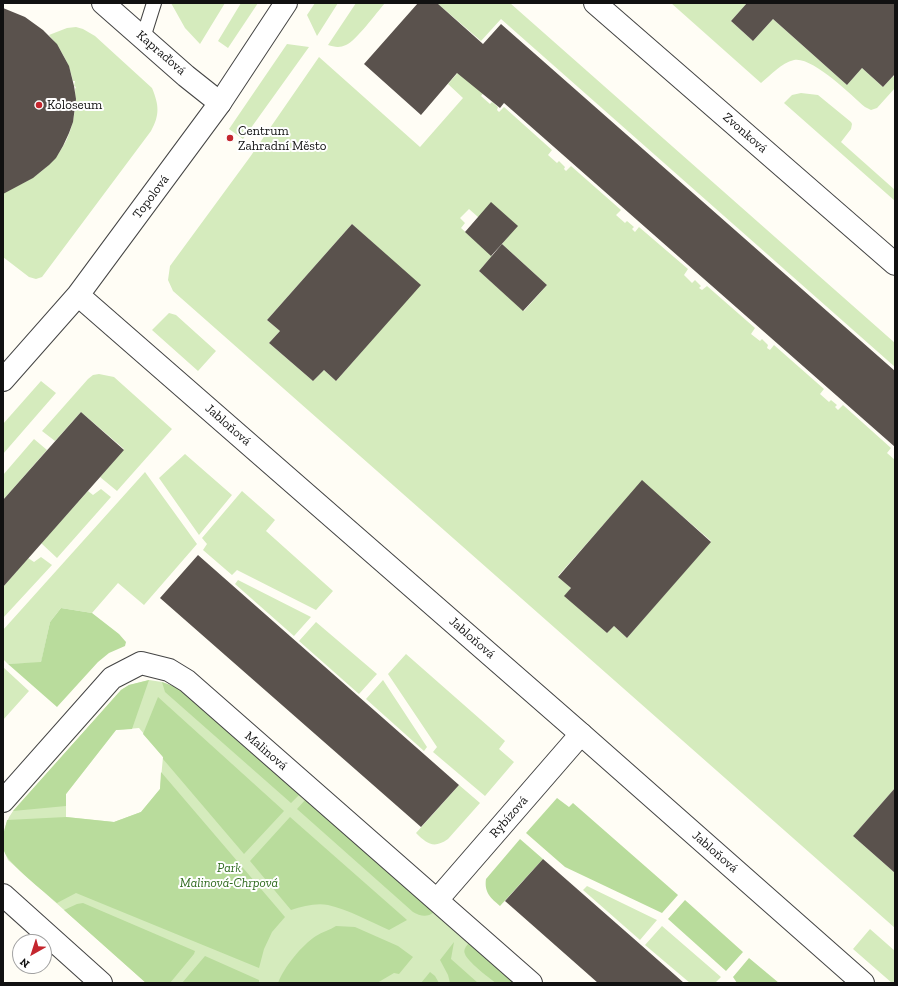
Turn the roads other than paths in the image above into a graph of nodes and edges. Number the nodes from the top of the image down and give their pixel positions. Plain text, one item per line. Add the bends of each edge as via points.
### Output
1 (103, 3) edge
2 (154, 3) edge
3 (286, 3) edge
4 (595, 3) edge
5 (143, 38) junction
6 (220, 103) junction
7 (895, 264) edge
8 (78, 295) junction
9 (3, 380) edge
10 (581, 734) junction
11 (3, 801) edge
12 (3, 895) edge
13 (437, 900) junction
14 (101, 983) edge
15 (531, 983) edge
16 (863, 983) edge

1 - 5 street, Kapraďová
2 - 5 lane
3 - 6 street, Topolová
4 - 7 street, Zvonková
5 - 6 street, Kapraďová
6 - 8 street, Topolová
8 - 9 street, Topolová
8 - 10 street, Jabloňová
10 - 13 street, Rybízová
10 - 16 street, Jabloňová
11 - 13 street, Malinová via 112,678 141,664 156,667 169,670 187,681
12 - 14 street
13 - 15 street, Malinová

